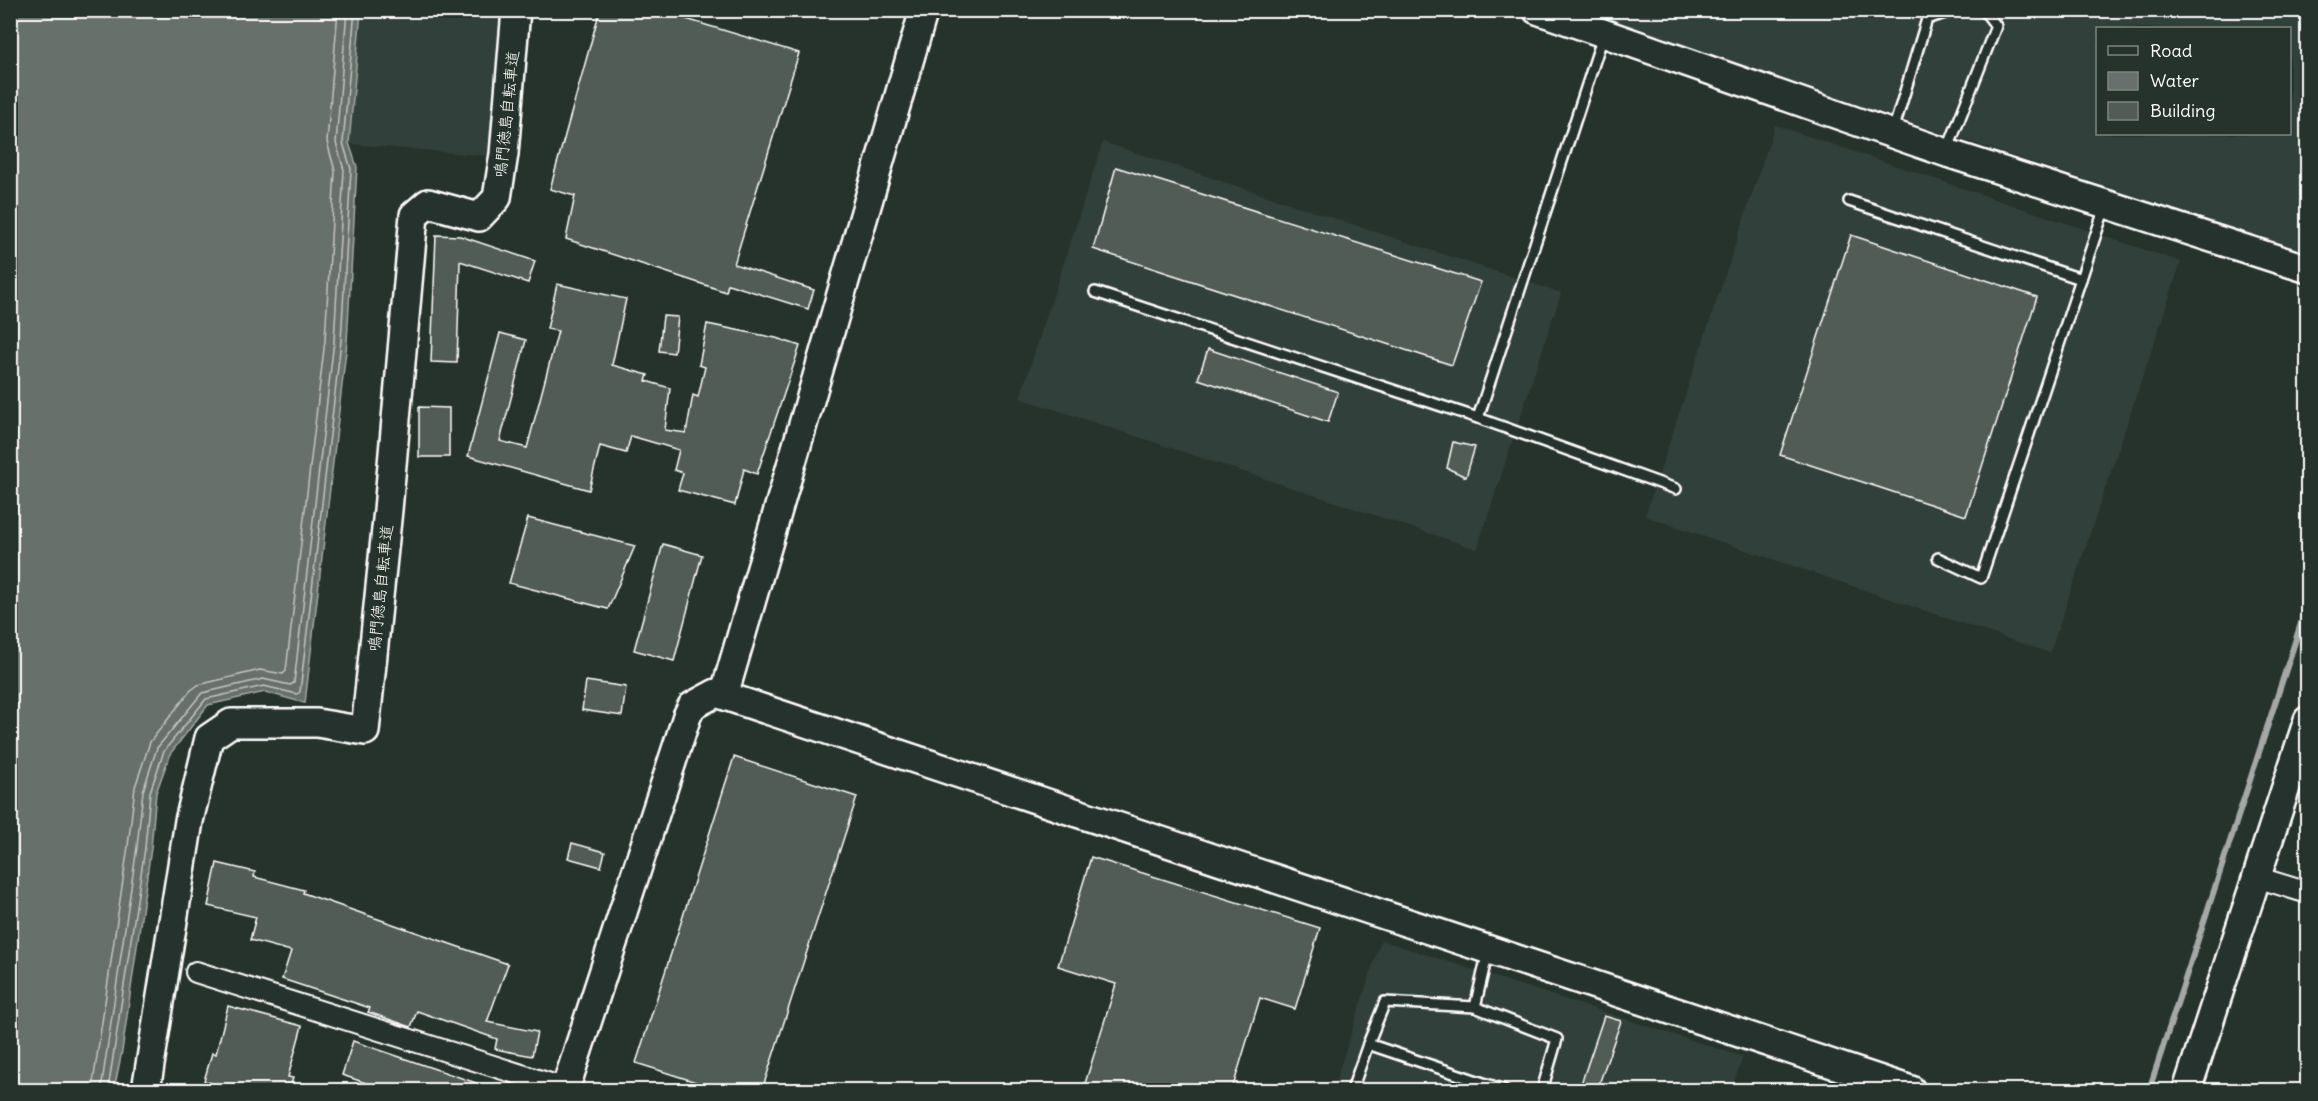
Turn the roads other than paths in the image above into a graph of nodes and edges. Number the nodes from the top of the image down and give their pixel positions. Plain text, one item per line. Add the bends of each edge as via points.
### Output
1 (516, 10) edge
2 (924, 10) edge
3 (1537, 10) edge
4 (1954, 10) edge
5 (1984, 10) edge
6 (1604, 33) junction
7 (1892, 134) junction
8 (1947, 153) junction
9 (1849, 201) dead end
10 (2106, 204) junction
11 (2307, 269) edge
12 (2081, 279) junction
13 (1095, 292) dead end
14 (1478, 418) junction
15 (1676, 489) dead end
16 (1938, 558) dead end
17 (724, 695) junction
18 (2307, 720) edge
19 (2256, 877) junction
20 (2307, 893) edge
21 (1488, 950) junction
22 (196, 972) dead end
23 (1475, 1007) junction
24 (1368, 1044) junction
25 (146, 1090) edge
26 (565, 1090) edge
27 (1352, 1090) edge
28 (1504, 1090) edge
29 (1542, 1090) edge
30 (1911, 1090) edge
31 (2187, 1090) edge

1 - 25 street, 鳴門徳島自転車道 via 497,198 479,217 428,203 414,215 365,730 317,723 231,723 209,738 189,821
2 - 17 street
3 - 6 street
4 - 7 lane via 1927,19
5 - 8 lane via 1996,26
6 - 7 street
6 - 14 lane
7 - 8 street
8 - 10 street
9 - 12 lane
10 - 11 street
10 - 12 lane
12 - 16 lane via 1981,578
13 - 14 lane
14 - 15 lane
17 - 21 street
17 - 26 street via 716,693 702,699 687,716
18 - 19 street
19 - 20 street
19 - 31 street
21 - 23 lane
21 - 30 street
22 - 26 street
23 - 24 lane via 1385,1002
23 - 29 lane via 1557,1039
24 - 27 lane
24 - 28 lane

